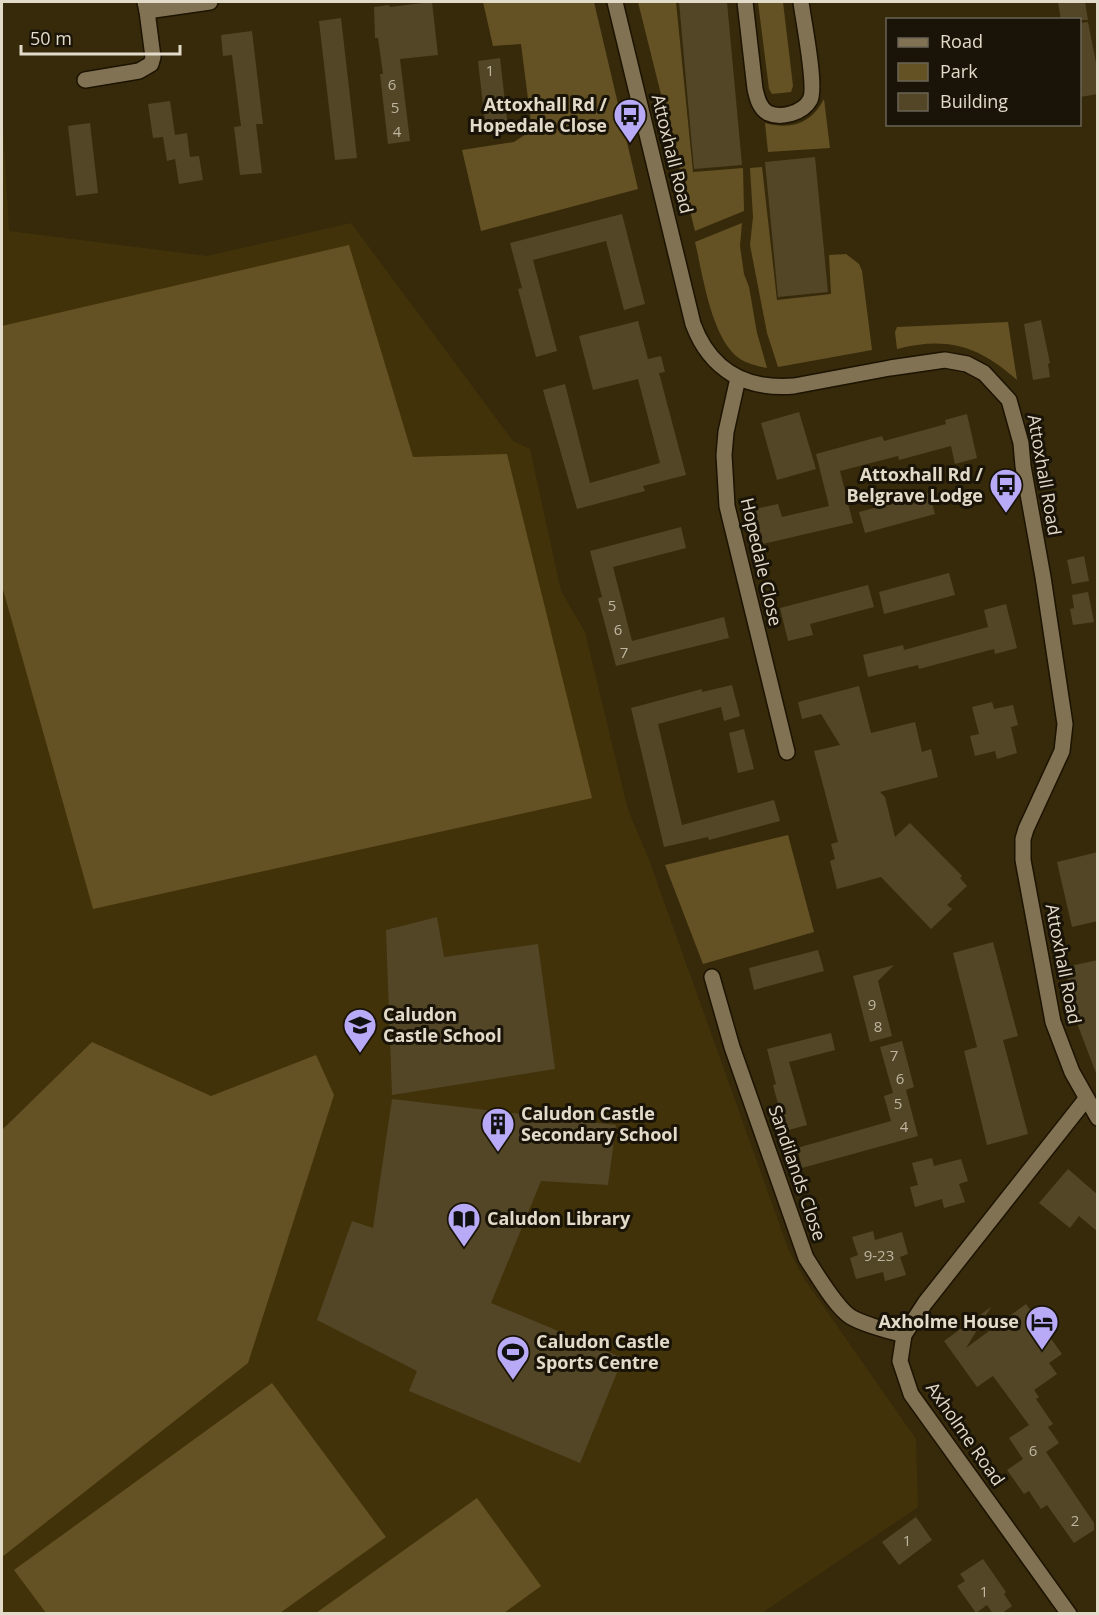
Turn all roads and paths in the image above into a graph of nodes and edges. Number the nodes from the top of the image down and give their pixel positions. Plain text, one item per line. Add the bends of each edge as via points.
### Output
1 (210, 2) edge
2 (615, 2) edge
3 (745, 2) edge
4 (801, 2) edge
5 (146, 6) edge
6 (85, 80) dead end
7 (738, 378) junction
8 (787, 752) dead end
9 (712, 977) dead end
10 (1086, 1099) junction
11 (1098, 1118) edge
12 (904, 1335) junction
13 (1069, 1614) edge

1 - 5 street
2 - 7 street, Attoxhall Road via 693,324 710,356
3 - 4 street via 758,102 767,112 783,116 799,111 810,100 812,84
5 - 6 street via 151,64 138,71
7 - 8 street, Hopedale Close via 724,455 727,506
7 - 10 street, Attoxhall Road via 763,387 785,387 945,360 967,364 984,373 1009,400 1021,443 1065,724 1059,759 1023,838 1023,860 1053,1022
9 - 12 street, Sandilands Close via 732,1047 806,1258 849,1316
10 - 11 street, Attoxhall Road
10 - 12 street, Axholme Road
12 - 13 street, Axholme Road via 900,1361 911,1394

